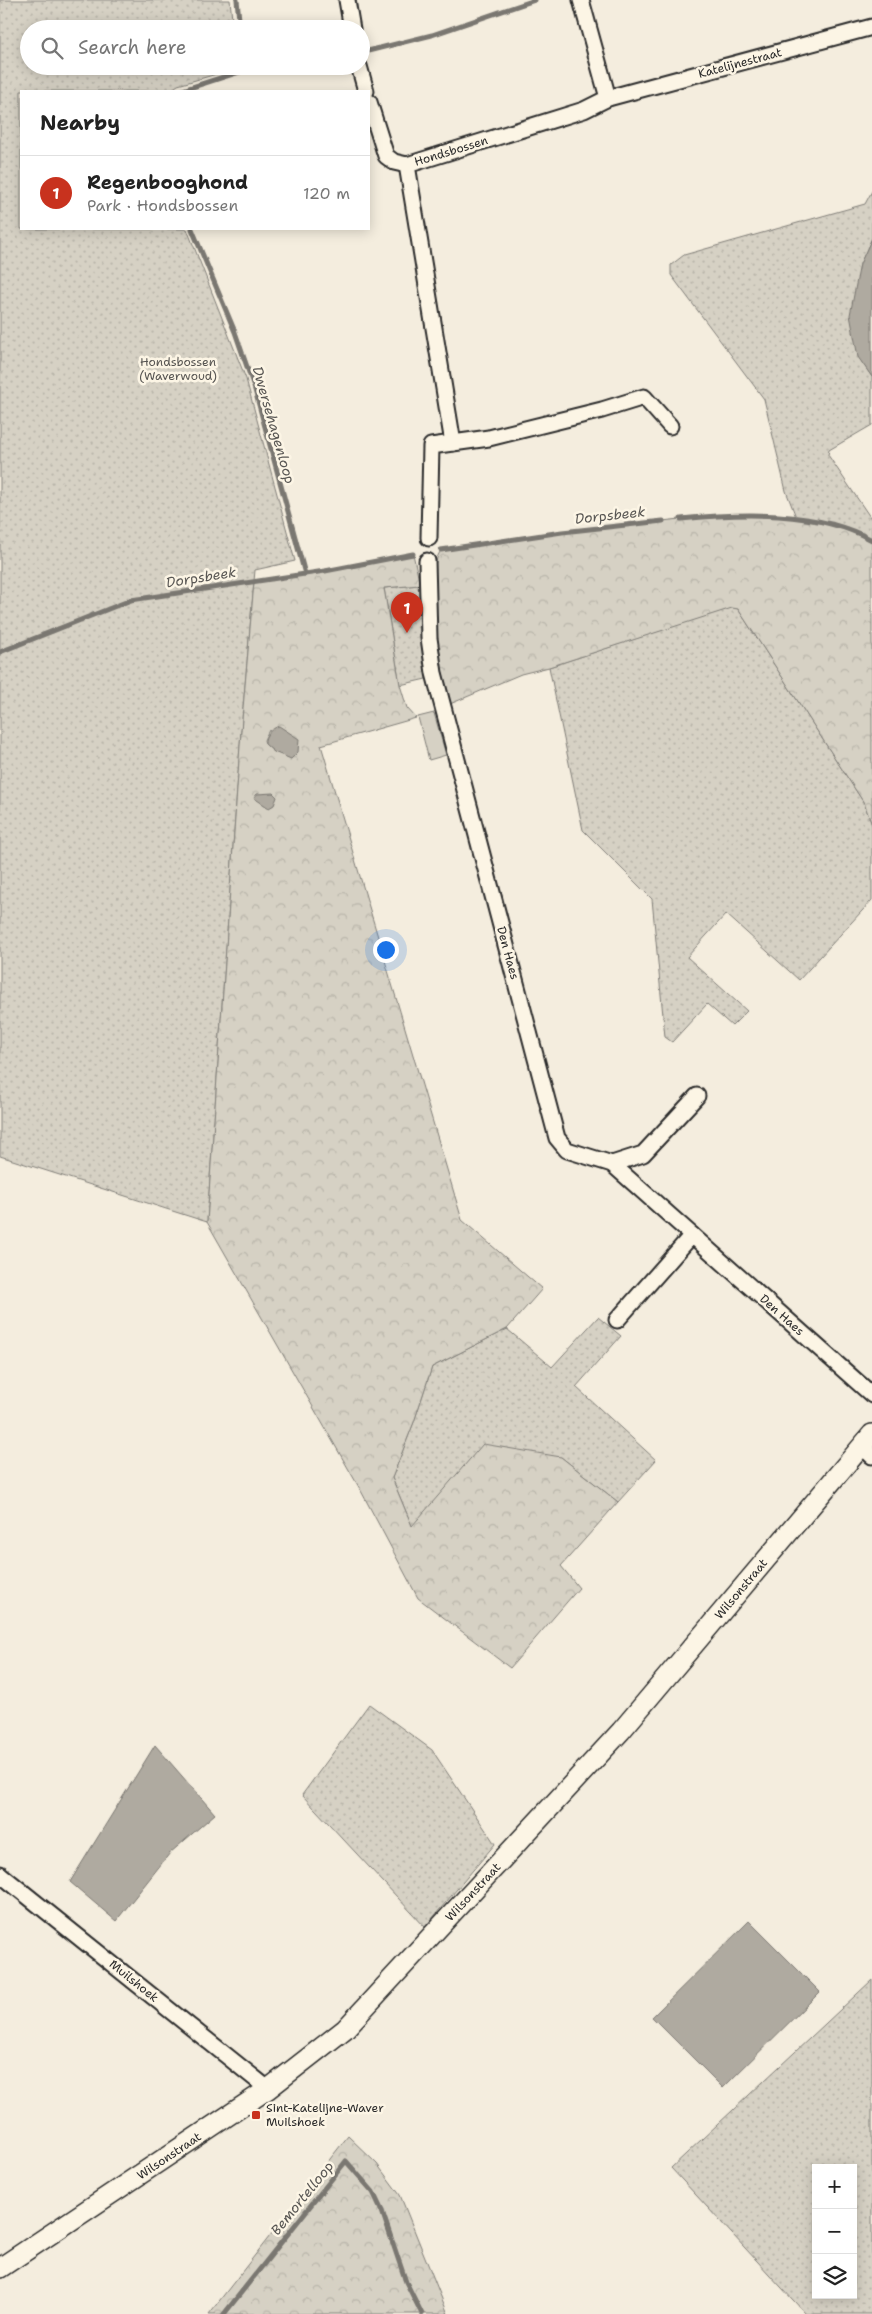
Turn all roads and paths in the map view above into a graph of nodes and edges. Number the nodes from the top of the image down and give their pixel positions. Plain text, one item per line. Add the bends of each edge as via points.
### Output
1 (348, 0) edge
2 (581, 0) edge
3 (351, 20) edge
4 (872, 27) edge
5 (362, 75) edge
6 (366, 90) edge
7 (608, 98) junction
8 (370, 105) edge
9 (407, 165) junction
10 (670, 426) dead end
11 (453, 443) junction
12 (429, 538) dead end
13 (427, 561) dead end
14 (697, 1096) dead end
15 (612, 1164) junction
16 (692, 1235) junction
17 (617, 1320) dead end
18 (872, 1396) edge
19 (869, 1445) edge
20 (0, 1874) edge
21 (268, 2089) junction
22 (0, 2268) edge

1 - 3 street
2 - 7 street
4 - 7 street, Katelijnestraat
5 - 6 street
7 - 9 street, Hondsbossen via 584,110
8 - 9 street via 386,156
9 - 11 street, Hondsbossen
10 - 11 street via 644,398 489,438
11 - 12 street via 430,446
13 - 15 street, Den Haes via 429,638 442,707 557,1138 566,1150
14 - 15 street via 643,1154
15 - 16 street, Den Haes
16 - 17 street
16 - 18 street, Den Haes
19 - 21 street, Wilsonstraat via 621,1731 345,2029
20 - 21 street, Muilshoek
21 - 22 street, Wilsonstraat

